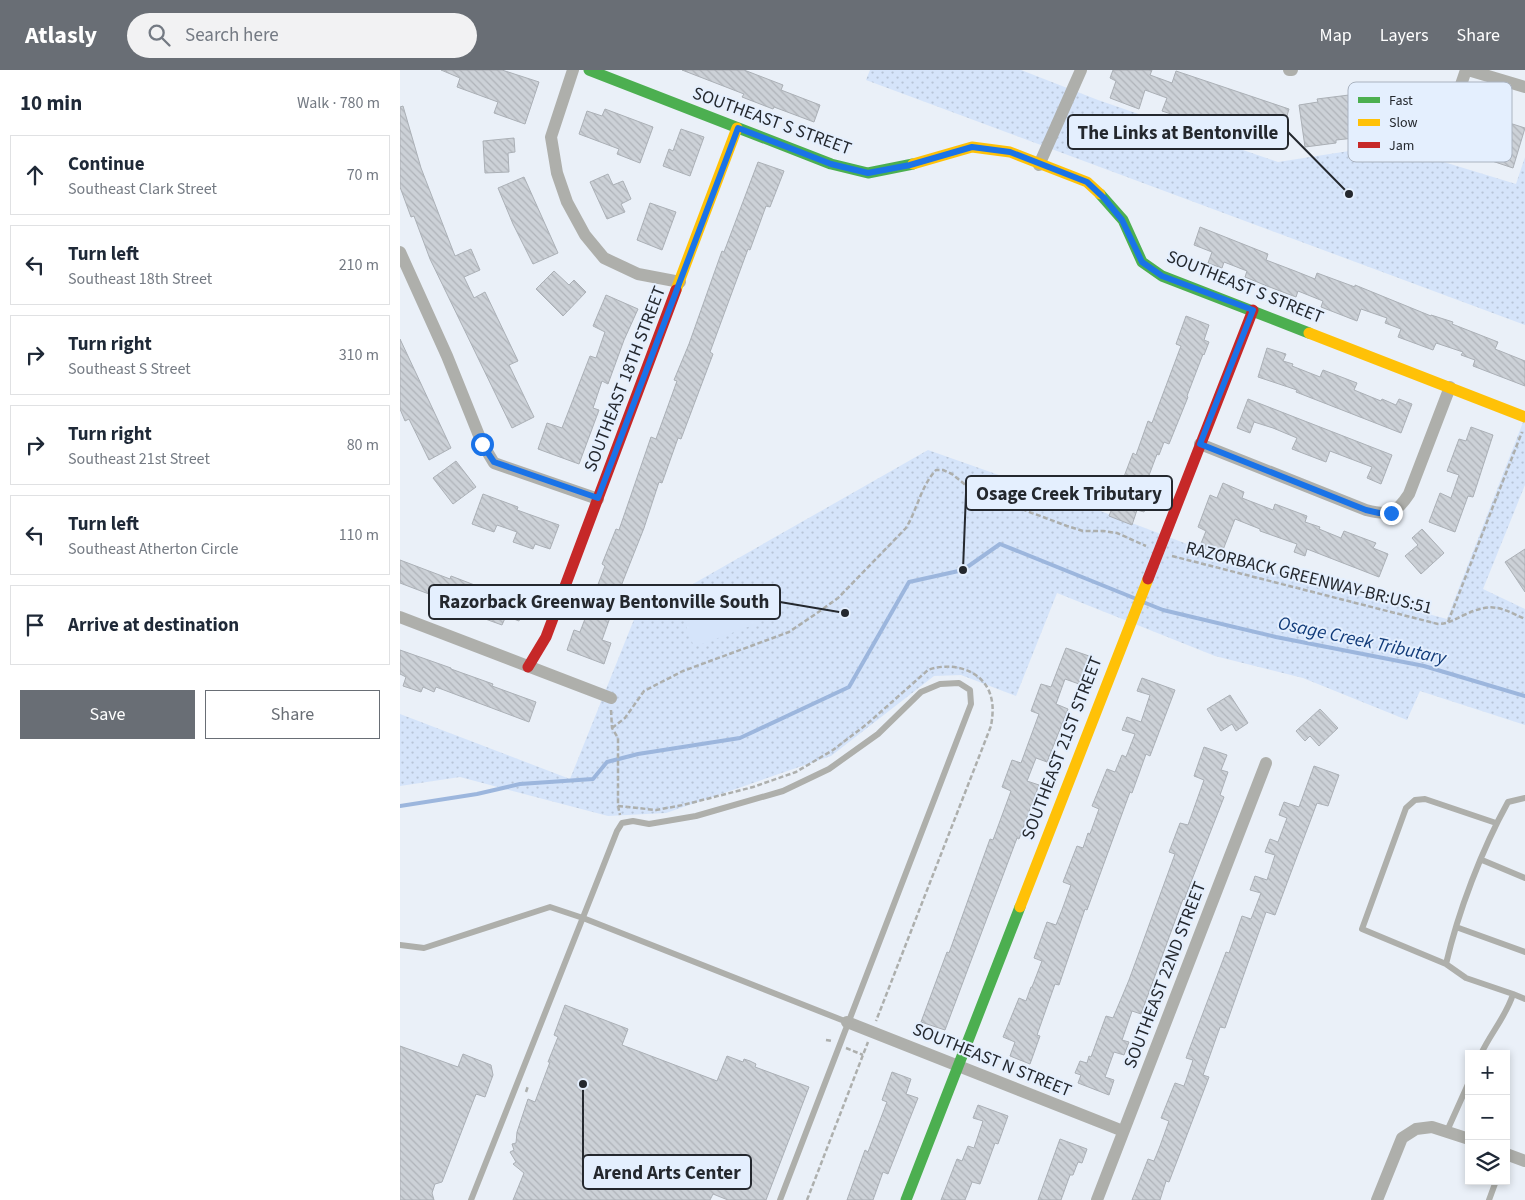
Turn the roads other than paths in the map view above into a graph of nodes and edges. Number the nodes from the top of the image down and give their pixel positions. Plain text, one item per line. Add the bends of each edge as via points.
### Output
1 (573, 70) edge
2 (589, 70) edge
3 (1081, 70) edge
4 (1467, 70) edge
5 (1463, 82) edge
6 (1508, 82) edge
7 (1512, 83) edge
8 (1525, 87) edge
9 (738, 128) junction
10 (1039, 164) junction
11 (400, 252) edge
12 (680, 282) junction
13 (1253, 310) junction
14 (1450, 387) junction
15 (1525, 422) edge
16 (1200, 444) junction
17 (598, 498) junction
18 (400, 617) edge
19 (528, 667) junction
20 (611, 698) road end
21 (1266, 763) dead end
22 (1525, 798) edge
23 (1496, 823) junction
24 (1482, 860) junction
25 (1525, 878) edge
26 (583, 918) junction
27 (1456, 927) junction
28 (400, 945) edge
29 (1525, 952) edge
30 (1446, 964) junction
31 (1512, 994) junction
32 (1525, 999) edge
33 (848, 1022) junction
34 (1483, 1050) edge
35 (958, 1066) junction
36 (1465, 1091) edge
37 (1124, 1131) junction
38 (1447, 1131) junction
39 (1465, 1138) edge
40 (1510, 1155) edge
41 (1525, 1161) edge
42 (1495, 1185) edge
43 (471, 1200) edge
44 (780, 1200) edge
45 (906, 1200) edge
46 (1097, 1200) edge
47 (1377, 1200) edge
48 (1489, 1200) edge

1 - 12 street via 551,137 557,173 567,202 585,235 604,258 638,274
2 - 9 street, SOUTHEAST S STREET
3 - 10 street
4 - 5 street
4 - 6 street
7 - 8 street
9 - 10 street, SOUTHEAST S STREET via 831,164 868,173 972,147 1010,152
9 - 12 street, SOUTHEAST 18TH STREET
10 - 13 street, SOUTHEAST S STREET via 1087,182 1122,220 1142,262 1162,276
11 - 17 street via 482,444 494,462
12 - 17 street, SOUTHEAST 18TH STREET
13 - 14 street, SOUTHEAST S STREET
13 - 16 street, SOUTHEAST 21ST STREET
14 - 15 street, SOUTHEAST S STREET
14 - 16 street via 1410,494 1391,513 1366,510
16 - 35 street, SOUTHEAST 21ST STREET
17 - 19 street, SOUTHEAST 18TH STREET via 546,637
18 - 19 street
19 - 20 street
21 - 37 street, SOUTHEAST 22ND STREET
22 - 23 lane via 1508,802
23 - 24 lane
23 - 30 lane via 1425,799 1415,800 1406,808 1377,886 1362,929
24 - 25 lane
24 - 27 lane
26 - 28 lane via 550,907 424,948
26 - 33 lane
26 - 33 lane via 622,823 649,824 696,816 783,791 829,770 878,734 922,692 940,684 959,683 970,690 971,704
26 - 43 lane
27 - 29 lane
27 - 30 lane
30 - 31 lane via 1466,978
31 - 32 lane
31 - 34 lane
33 - 35 street, SOUTHEAST N STREET
33 - 44 lane
35 - 37 street, SOUTHEAST N STREET
35 - 45 street, SOUTHEAST 21ST STREET
36 - 38 lane
37 - 46 street, SOUTHEAST 22ND STREET
38 - 39 street
38 - 47 street via 1432,1127 1416,1129 1402,1138
40 - 41 street
42 - 48 lane

